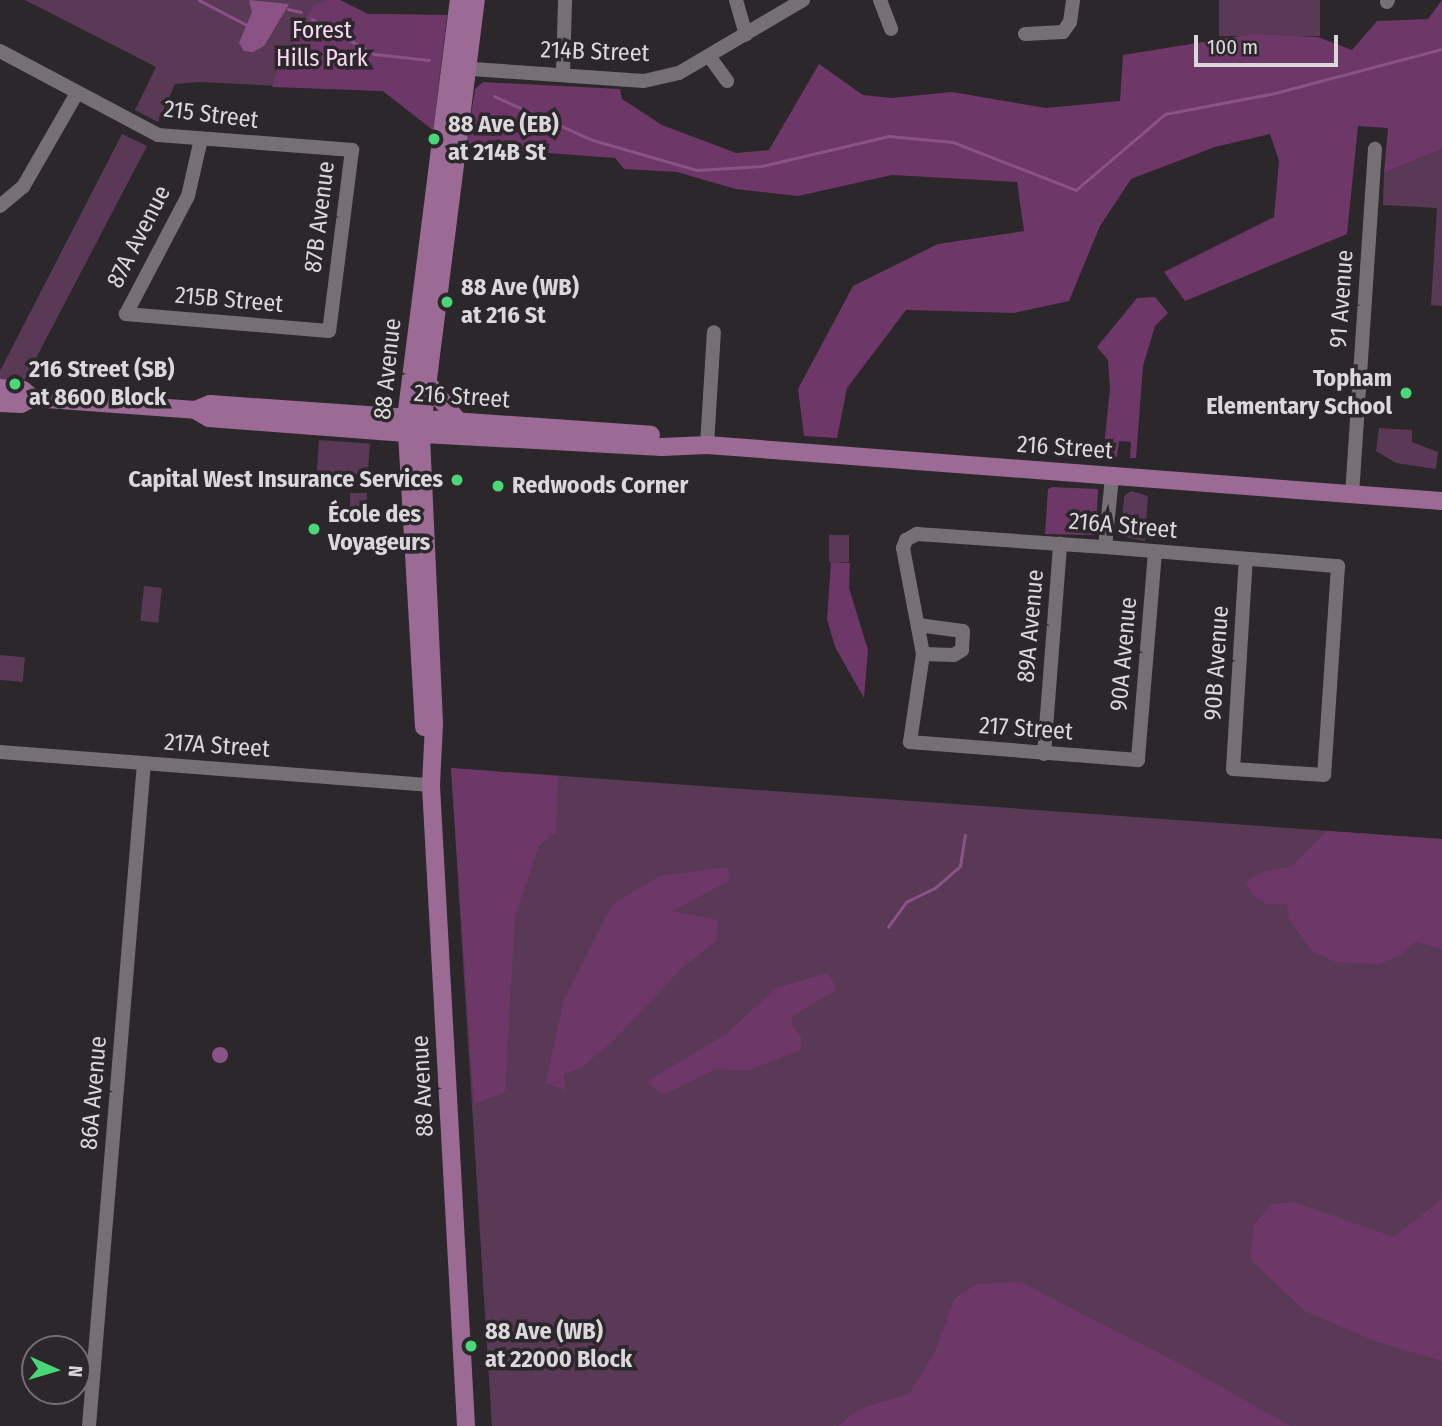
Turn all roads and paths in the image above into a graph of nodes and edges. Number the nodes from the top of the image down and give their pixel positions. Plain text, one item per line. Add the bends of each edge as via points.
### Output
1 (459, 0) edge
2 (476, 0) edge
3 (565, 0) edge
4 (736, 0) edge
5 (803, 0) edge
6 (880, 0) edge
7 (1073, 0) edge
8 (891, 29) dead end
9 (1025, 34) dead end
10 (746, 35) junction
11 (0, 51) edge
12 (709, 56) junction
13 (458, 68) junction
14 (563, 73) junction
15 (727, 81) dead end
16 (77, 93) junction
17 (201, 139) junction
18 (1376, 149) dead end
19 (352, 150) joint
20 (0, 206) edge
21 (126, 314) joint
22 (328, 331) joint
23 (714, 332) dead end
24 (426, 381) junction
25 (0, 388) edge
26 (33, 398) junction
27 (0, 403) edge
28 (459, 422) junction
29 (413, 426) junction
30 (684, 443) junction
31 (707, 445) junction
32 (1112, 477) junction
33 (1352, 495) junction
34 (1442, 501) edge
35 (1060, 544) junction
36 (1105, 547) junction
37 (1155, 552) junction
38 (1247, 559) junction
39 (918, 625) junction
40 (923, 653) junction
41 (0, 752) edge
42 (1044, 754) junction
43 (1138, 760) joint
44 (144, 763) junction
45 (1324, 775) joint
46 (431, 785) junction
47 (89, 1426) edge
48 (466, 1426) edge

1 - 13 main road, 88 Avenue
2 - 13 main road, 88 Avenue
3 - 14 street
4 - 10 street
5 - 10 street, 214B Street
6 - 8 street
7 - 9 street via 1070,22 1063,32
10 - 12 street, 214B Street
11 - 16 street, 215 Street
12 - 14 street, 214B Street via 680,73 644,81
12 - 15 street
13 - 14 street, 214B Street
13 - 24 main road, 88 Avenue
13 - 29 main road, 88 Avenue
16 - 17 street, 215 Street via 158,135
16 - 20 street via 23,187
17 - 19 street, 215 Street
17 - 21 street, 87A Avenue via 188,196
18 - 33 street, 91 Avenue
19 - 22 street, 87B Avenue
21 - 22 street, 215B Street
23 - 31 street
24 - 28 main road
24 - 29 main road, 88 Avenue
25 - 26 main road, 216 Street via 23,390
26 - 27 main road, 216 Street via 22,404
26 - 29 main road, 216 Street via 195,410 210,404
28 - 29 main road, 216 Street
28 - 30 main road, 216 Street via 663,436
29 - 30 main road, 216 Street via 662,447
29 - 46 main road, 88 Avenue via 434,723
30 - 31 main road, 216 Street
31 - 32 main road, 216 Street
32 - 33 main road, 216 Street
32 - 36 street
33 - 34 main road, 216 Street
35 - 36 street, 216A Street
35 - 39 street, 216A Street via 917,534 906,540 903,548
35 - 42 street, 89A Avenue
36 - 37 street, 216A Street
37 - 38 street, 216A Street
37 - 43 street, 90A Avenue
38 - 45 street, 216A Street via 1338,566
38 - 45 street, 90B Avenue via 1233,769
39 - 40 street
39 - 40 street via 963,631 962,650 954,655
40 - 42 street, 217 Street via 910,741
41 - 44 street, 217A Street
42 - 43 street, 217 Street
44 - 46 street, 217A Street
44 - 47 street, 86A Avenue
46 - 48 main road, 88 Avenue

